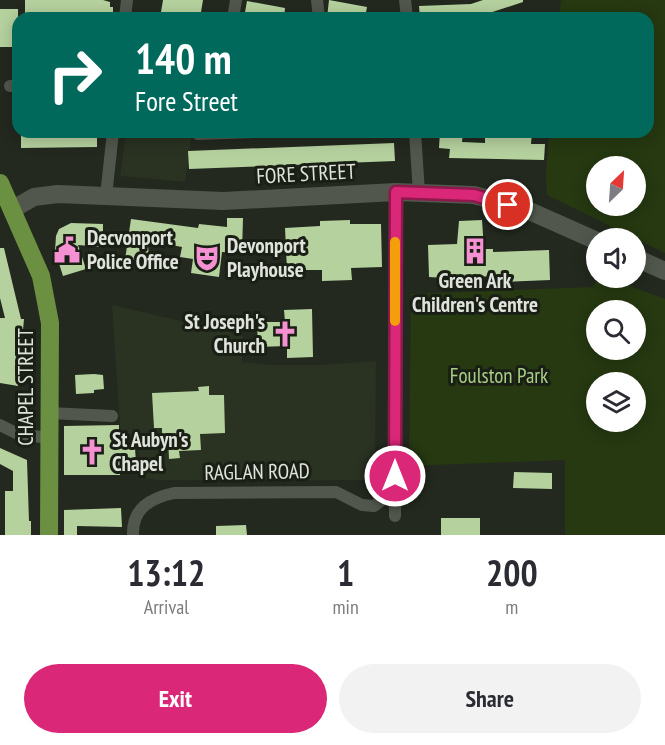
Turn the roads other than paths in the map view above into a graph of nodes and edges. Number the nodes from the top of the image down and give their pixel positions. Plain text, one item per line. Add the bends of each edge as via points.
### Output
1 (112, 138) edge
2 (415, 138) edge
3 (396, 192) junction
4 (418, 193) junction
5 (106, 196) junction
6 (5, 198) edge
7 (586, 236) edge
8 (646, 262) edge
9 (665, 271) edge
10 (49, 413) junction
11 (112, 416) dead end
12 (0, 425) edge
13 (49, 438) junction
14 (395, 486) junction
15 (395, 516) dead end
16 (49, 535) edge
17 (133, 535) edge

1 - 5 street
2 - 4 street
3 - 4 street, FORE STREET
3 - 5 street, FORE STREET via 223,201
3 - 14 street
4 - 7 street, FORE STREET via 474,195 525,209
5 - 6 street, FORE STREET
6 - 10 main road, CHAPEL STREET via 41,276 52,348
8 - 9 street
10 - 11 street
10 - 13 main road, CHAPEL STREET
12 - 13 street via 18,434
13 - 16 main road, CHAPEL STREET
14 - 15 street
14 - 17 street, RAGLAN ROAD via 374,506 362,505 336,492 174,493 146,503 136,514

